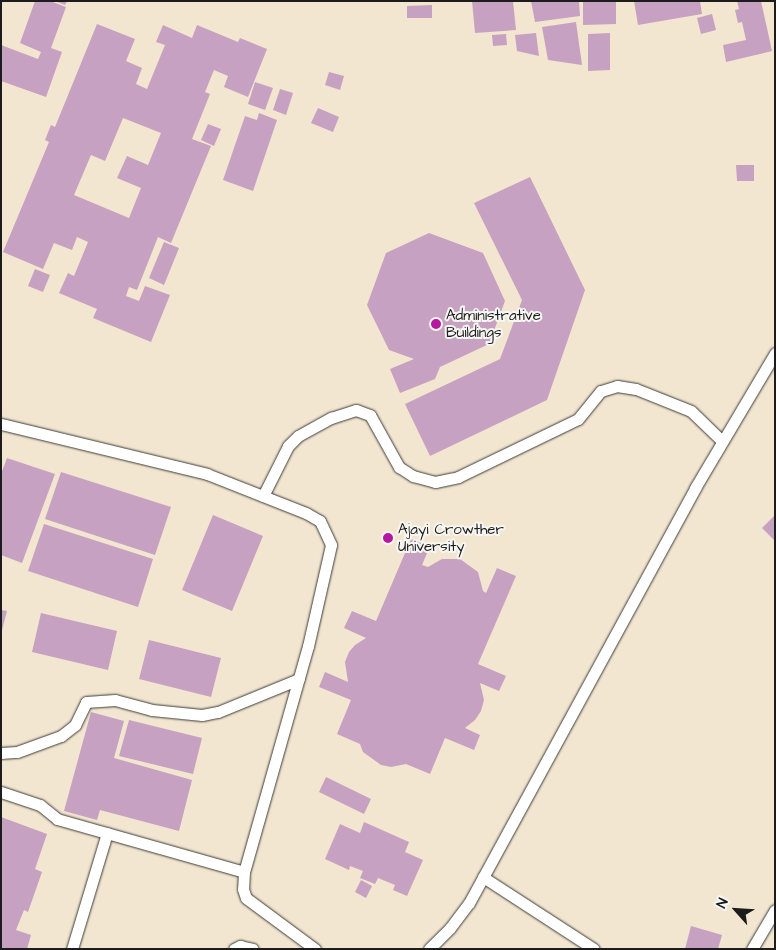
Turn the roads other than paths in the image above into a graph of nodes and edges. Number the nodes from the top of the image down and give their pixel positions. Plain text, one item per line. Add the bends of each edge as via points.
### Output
1 (775, 353) edge
2 (1, 424) edge
3 (722, 441) junction
4 (263, 496) junction
5 (299, 679) junction
6 (1, 753) edge
7 (1, 792) edge
8 (107, 833) junction
9 (244, 872) junction
10 (483, 877) junction
11 (775, 910) edge
12 (72, 949) edge
13 (234, 949) edge
14 (253, 949) edge
15 (315, 949) edge
16 (429, 949) edge
17 (594, 949) edge
18 (752, 949) edge

1 - 3 lane
2 - 4 lane via 207,474
3 - 4 lane via 691,411 636,389 617,386 601,391 578,419 458,477 435,482 413,476 399,467 370,415 356,410 331,418 298,436 288,446
3 - 10 lane
4 - 5 lane via 314,516 320,521 331,545
5 - 6 lane via 218,712 202,715 152,710 115,700 86,702 75,725 61,736 16,752
5 - 9 lane
7 - 8 lane via 40,805 57,818
8 - 9 lane
8 - 12 lane
9 - 15 lane via 246,898
10 - 16 lane via 469,903
10 - 17 lane
11 - 18 lane
13 - 14 lane via 240,946

